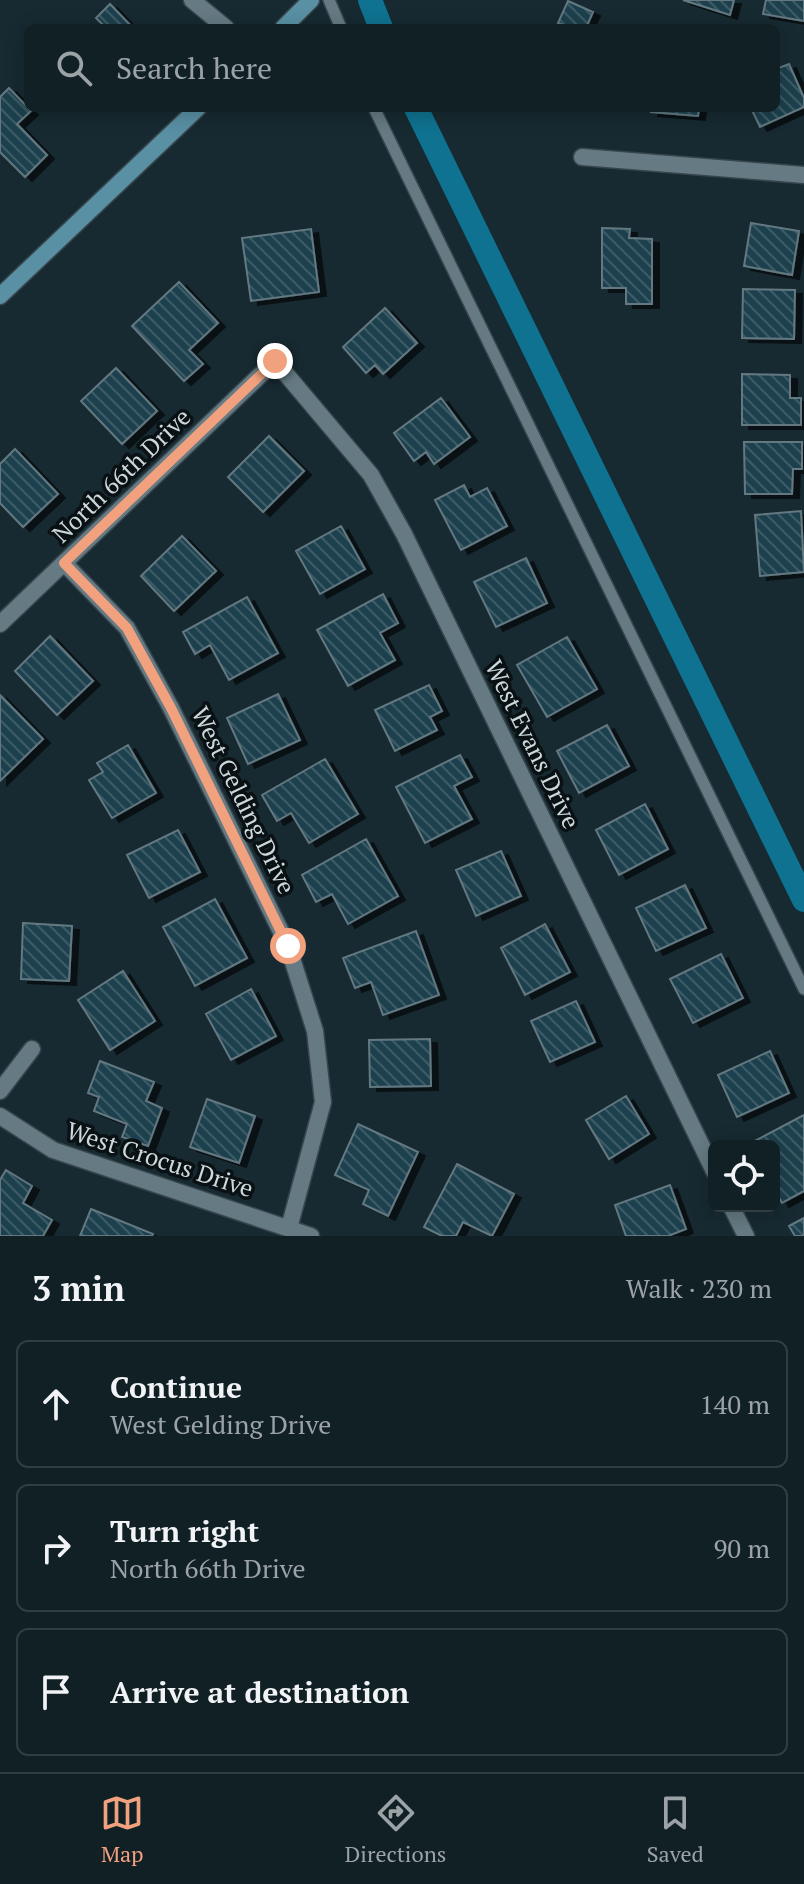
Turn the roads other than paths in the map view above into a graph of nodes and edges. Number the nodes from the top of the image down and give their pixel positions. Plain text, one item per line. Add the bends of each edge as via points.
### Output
1 (192, 0) edge
2 (311, 0) edge
3 (329, 0) edge
4 (221, 24) edge
5 (287, 24) edge
6 (339, 24) edge
7 (194, 112) edge
8 (376, 112) edge
9 (582, 157) dead end
10 (804, 175) edge
11 (0, 296) edge
12 (275, 361) joint
13 (64, 563) junction
14 (0, 624) edge
15 (804, 989) edge
16 (32, 1049) dead end
17 (0, 1091) edge
18 (0, 1116) edge
19 (708, 1159) edge
20 (734, 1212) edge
21 (289, 1228) junction
22 (311, 1236) edge
23 (746, 1236) edge

1 - 4 street
2 - 5 main road
3 - 6 lane
7 - 11 main road
8 - 15 lane
9 - 10 street
12 - 13 street, North 66th Drive
12 - 19 street, West Evans Drive via 371,475 404,534
13 - 14 street, North 66th Drive
13 - 21 street, West Gelding Drive via 127,628 288,946 315,1031 323,1102
16 - 17 street
18 - 21 street, West Crocus Drive via 53,1150
20 - 23 street
21 - 22 street, West Crocus Drive

